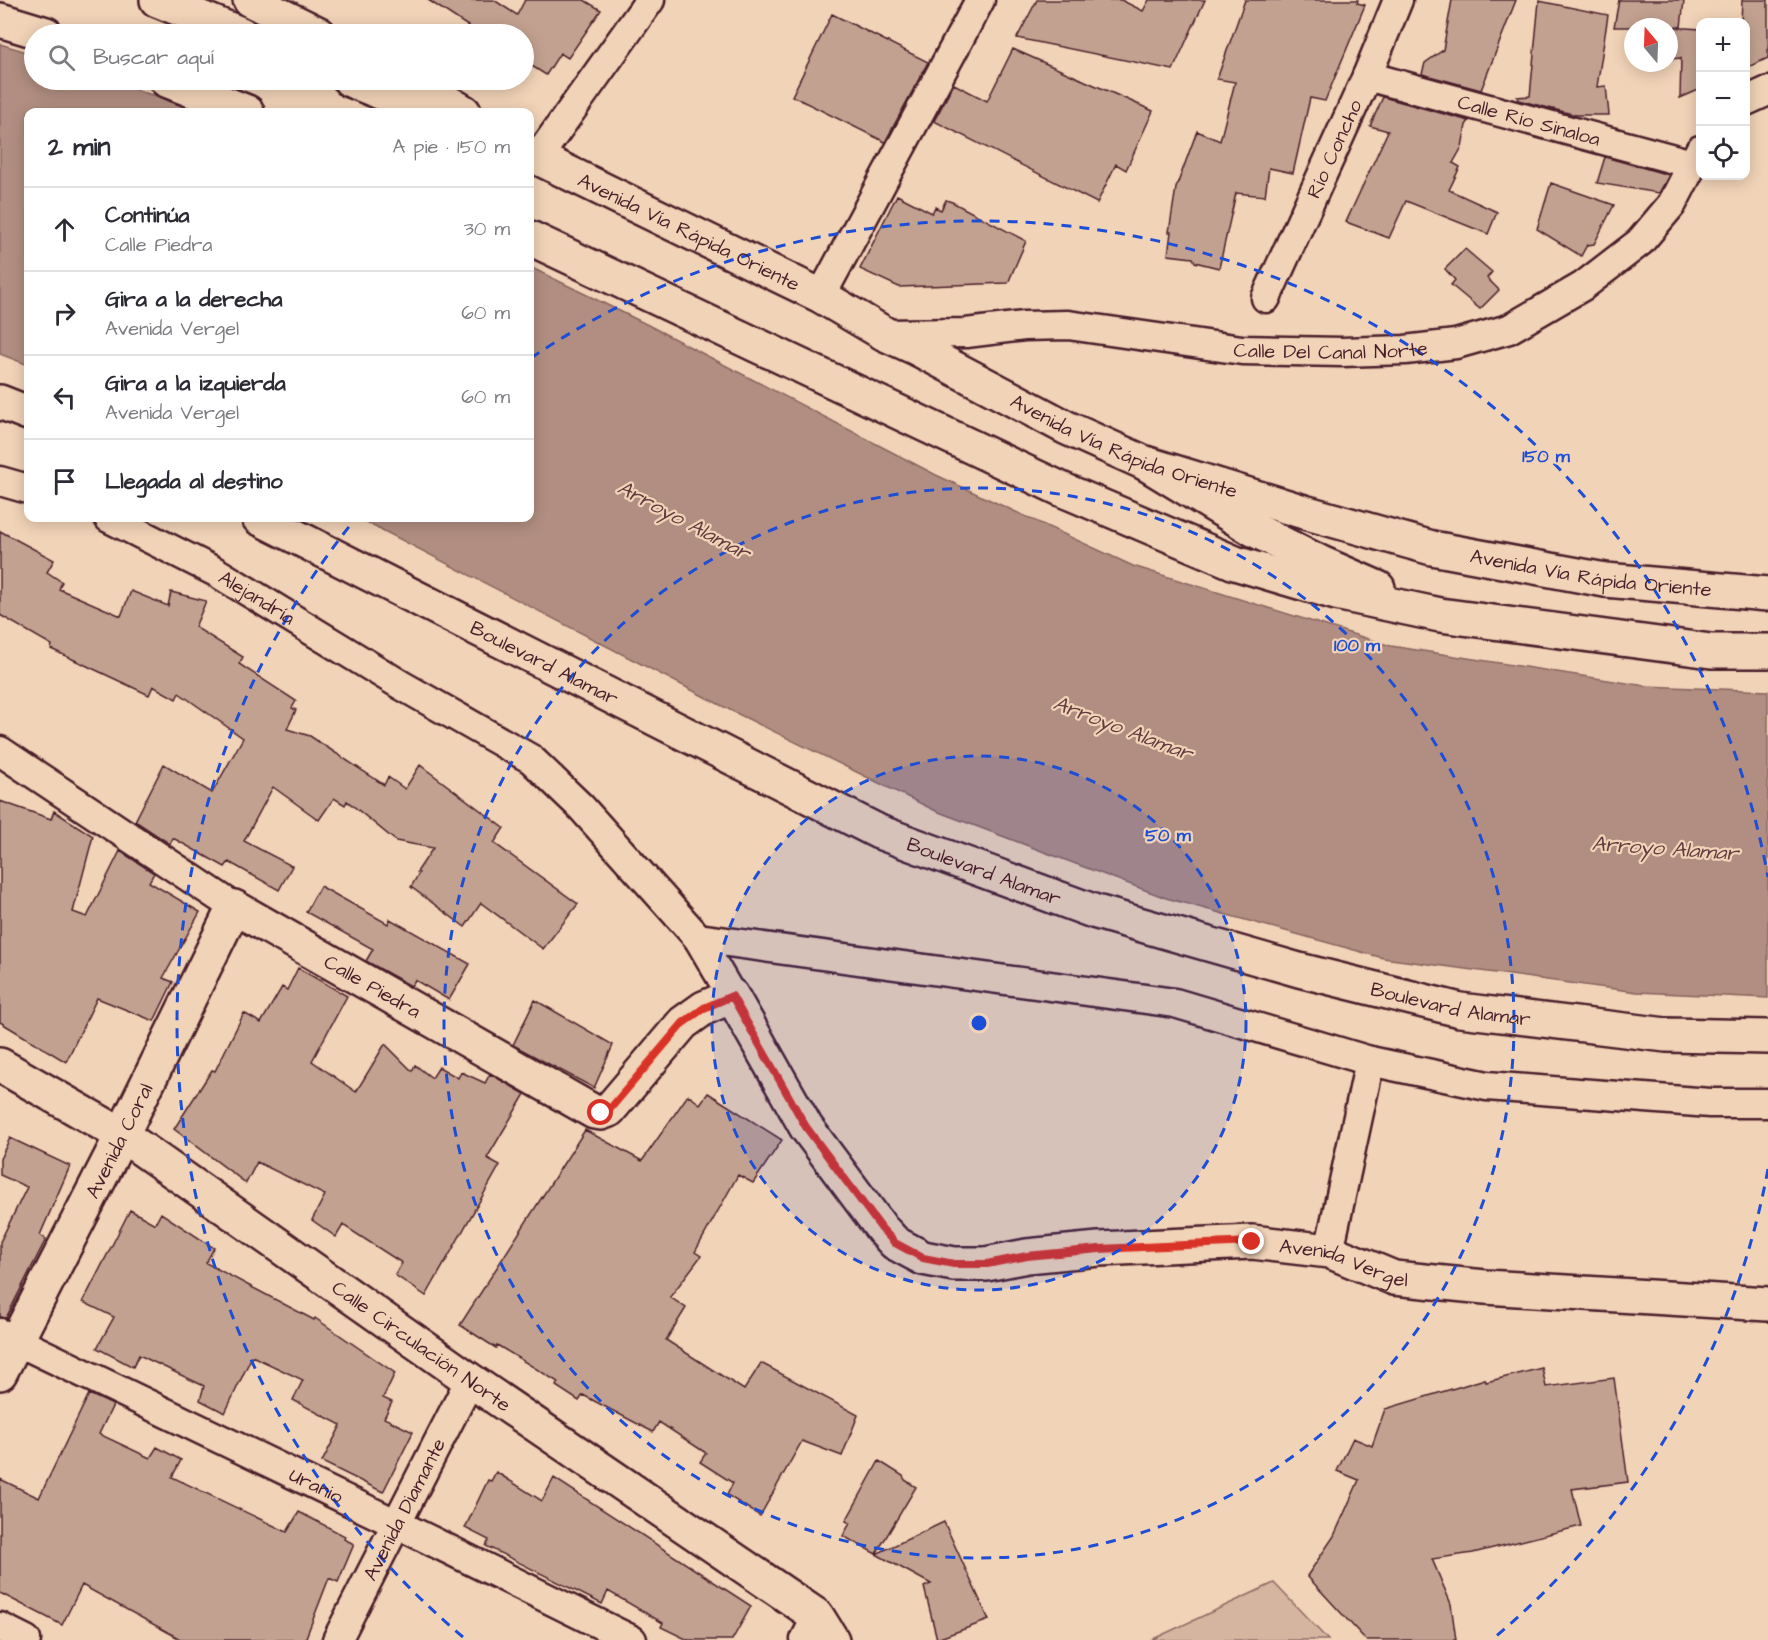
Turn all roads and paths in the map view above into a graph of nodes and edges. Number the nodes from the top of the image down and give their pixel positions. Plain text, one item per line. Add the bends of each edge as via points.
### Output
1 (157, 0) edge
2 (250, 0) edge
3 (650, 0) edge
4 (980, 0) edge
5 (1398, 0) edge
6 (0, 20) edge
7 (216, 24) edge
8 (299, 24) edge
9 (24, 27) edge
10 (1367, 76) junction
11 (191, 90) edge
12 (375, 90) edge
13 (426, 90) edge
14 (1768, 91) edge
15 (1750, 99) edge
16 (237, 108) edge
17 (419, 108) edge
18 (457, 108) edge
19 (534, 151) edge
20 (534, 155) edge
21 (1696, 157) edge
22 (534, 240) edge
23 (821, 296) junction
24 (1266, 298) dead end
25 (885, 334) junction
26 (0, 402) edge
27 (24, 411) edge
28 (1145, 464) junction
29 (0, 481) edge
30 (24, 488) edge
31 (117, 522) edge
32 (267, 522) edge
33 (1768, 594) edge
34 (1440, 615) junction
35 (1768, 651) edge
36 (0, 751) edge
37 (234, 907) junction
38 (698, 938) junction
39 (732, 996) junction
40 (1768, 1037) edge
41 (1370, 1061) junction
42 (0, 1065) edge
43 (1768, 1103) edge
44 (123, 1135) junction
45 (1329, 1251) junction
46 (1768, 1304) edge
47 (8, 1337) edge
48 (0, 1373) edge
49 (471, 1380) junction
50 (397, 1524) junction
51 (0, 1627) edge
52 (818, 1632) edge
53 (26, 1640) edge
54 (338, 1640) edge
55 (632, 1640) edge

1 - 7 main road
2 - 8 main road
3 - 19 street
4 - 23 street
5 - 10 street, Río Concho
6 - 9 main road
10 - 21 street, Calle Río Sinaloa
10 - 24 street, Río Concho
11 - 16 main road
12 - 17 main road
13 - 18 main road
14 - 15 street
20 - 23 main road, Avenida Vía Rápida Oriente
21 - 25 street, Calle Del Canal Norte via 1672,204 1640,242 1583,286 1509,329 1456,344 1342,352 1242,350 1068,325
22 - 34 main road via 1061,489 1235,563 1336,593
23 - 25 main road, Avenida Vía Rápida Oriente
25 - 28 main road, Avenida Vía Rápida Oriente
26 - 27 main road
28 - 33 main road, Avenida Vía Rápida Oriente via 1432,548 1605,580
28 - 34 main road via 1253,528
29 - 30 street
31 - 38 street, Alejandría via 216,572 531,759 581,807
32 - 40 main road, Boulevard Alamar via 879,832 1093,911 1299,970 1460,1010 1666,1035
34 - 35 main road via 1711,651
36 - 37 street, Calle Piedra
37 - 39 main road, Calle Piedra via 594,1112 609,1110 683,1023 704,1008
37 - 44 main road, Avenida Coral
38 - 39 street, Avenida Vergel
38 - 41 street via 1174,1003
39 - 45 main road, Avenida Vergel via 806,1127 882,1229 895,1243 923,1258 954,1264 987,1264 1099,1249 1252,1242
41 - 43 street via 1487,1086 1710,1103
41 - 45 street
42 - 44 main road, Calle Circulación Norte
44 - 47 main road, Avenida Coral
44 - 49 main road, Calle Circulación Norte
45 - 46 main road, Avenida Vergel via 1394,1278
47 - 48 main road, Avenida Coral
47 - 50 street, Uranio
49 - 50 street, Avenida Diamante
49 - 52 main road, Calle Circulación Norte
50 - 54 street, Avenida Diamante
50 - 55 street, Uranio
51 - 53 street

